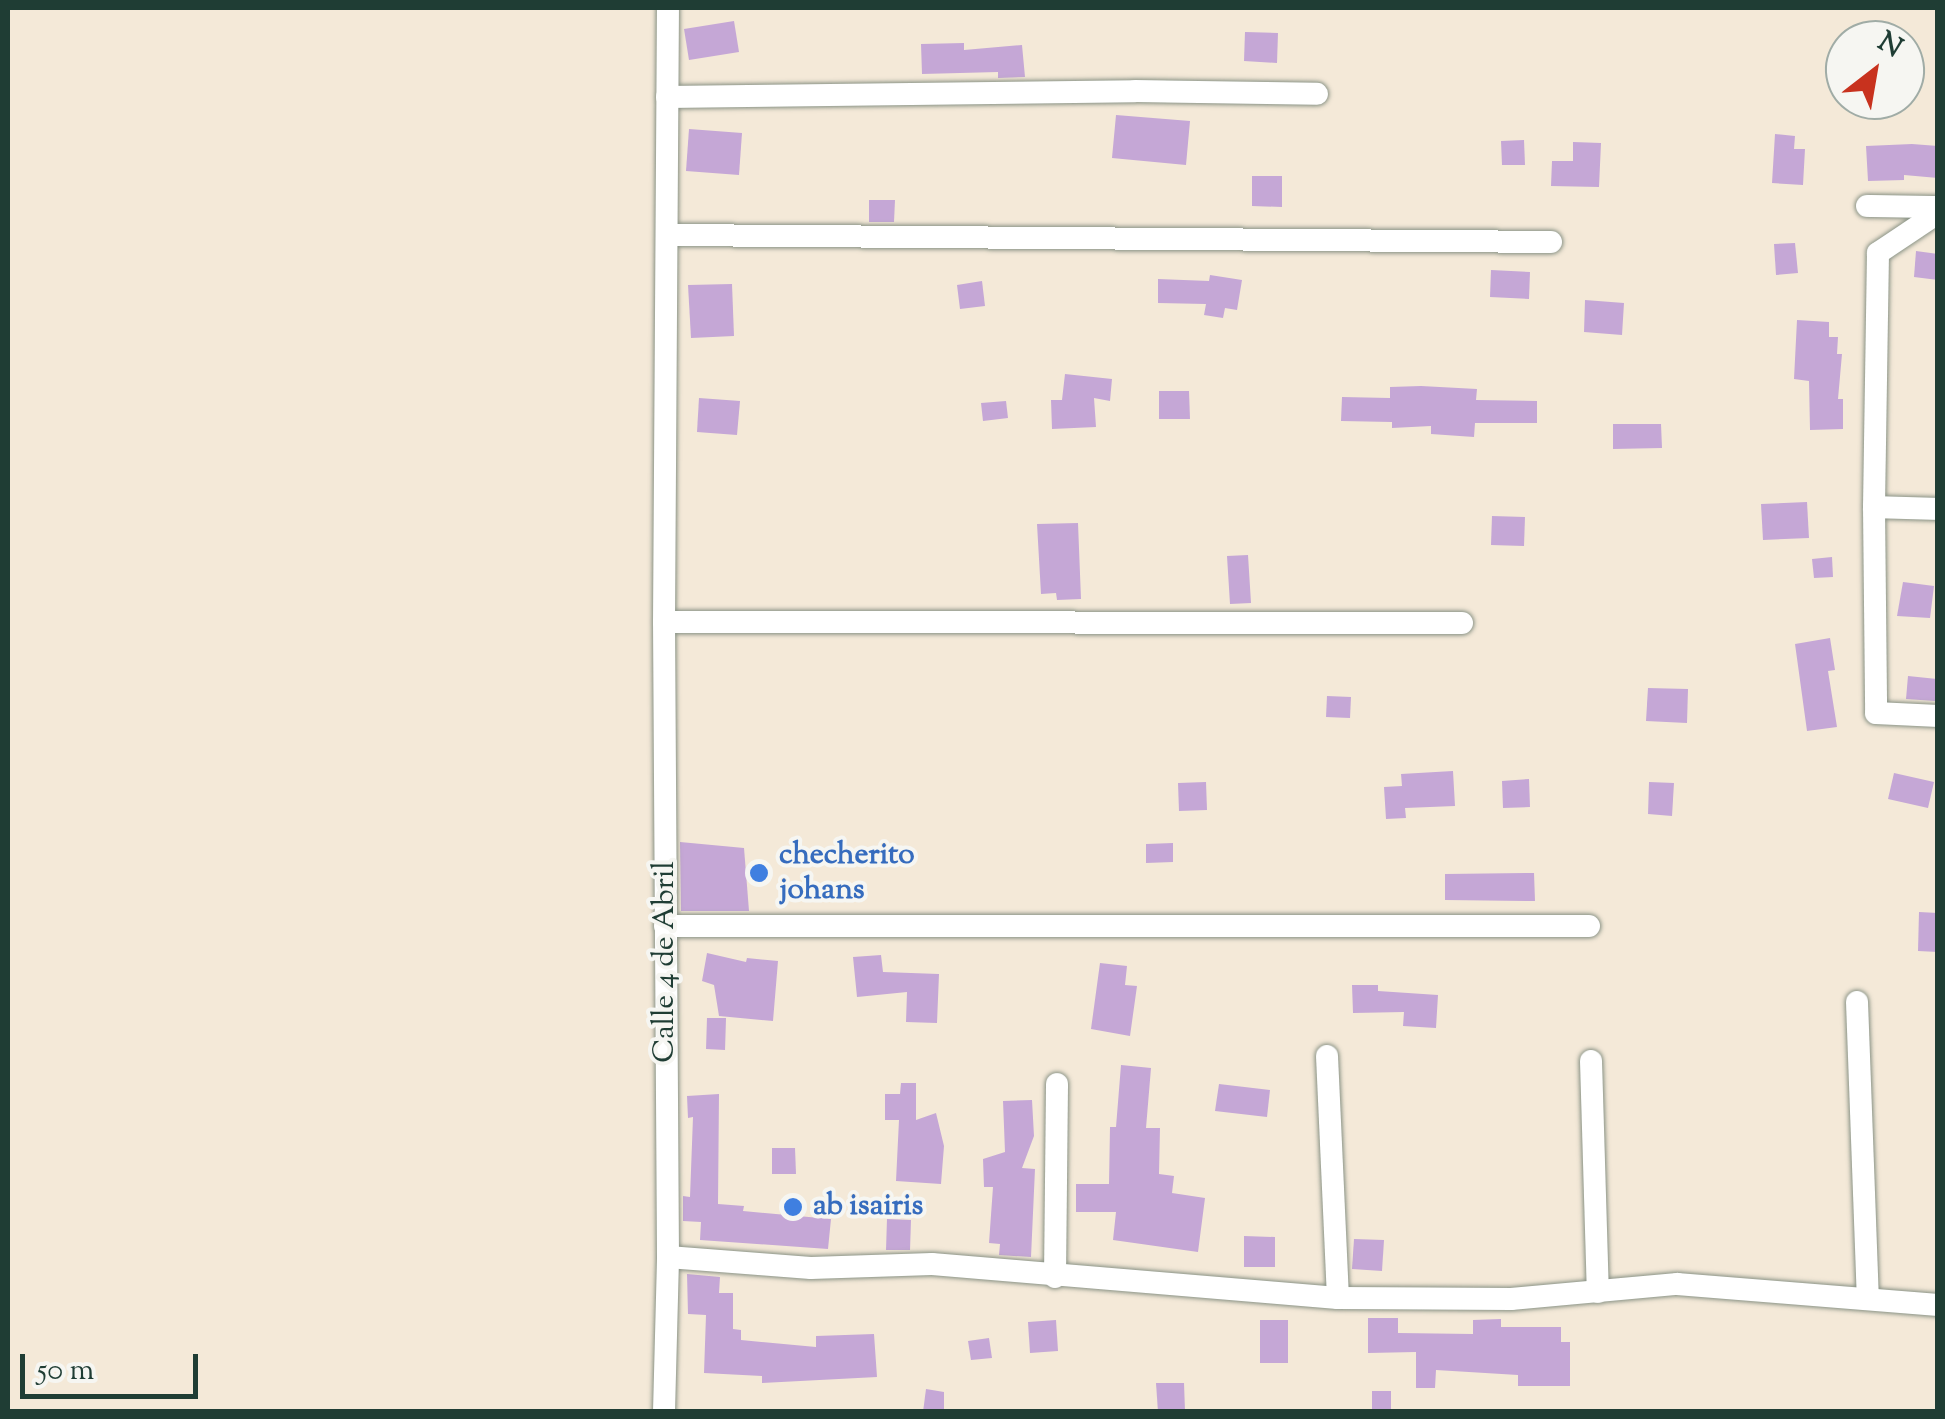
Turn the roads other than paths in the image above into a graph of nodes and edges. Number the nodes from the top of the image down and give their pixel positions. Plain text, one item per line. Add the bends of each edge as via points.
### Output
1 (668, 8) edge
2 (1317, 94) dead end
3 (667, 97) junction
4 (1866, 206) dead end
5 (1938, 210) edge
6 (668, 234) junction
7 (1550, 242) dead end
8 (1874, 507) junction
9 (1938, 509) edge
10 (664, 622) junction
11 (1462, 623) dead end
12 (1938, 716) edge
13 (665, 926) junction
14 (1588, 926) dead end
15 (1857, 1002) dead end
16 (1327, 1056) dead end
17 (1591, 1061) dead end
18 (1057, 1084) dead end
19 (668, 1257) junction
20 (1056, 1276) junction
21 (1598, 1292) junction
22 (1338, 1298) junction
23 (1868, 1298) junction
24 (1938, 1305) edge
25 (664, 1412) edge

1 - 3 street, Calle 4 de Abril
2 - 3 street
3 - 6 street, Calle 4 de Abril
4 - 5 street
5 - 8 street via 1878,252
6 - 7 street
6 - 10 street, Calle 4 de Abril
8 - 9 street
8 - 12 street via 1876,713
10 - 11 street
10 - 13 street, Calle 4 de Abril
13 - 14 street
13 - 19 street, Calle 4 de Abril
15 - 23 street
16 - 22 street
17 - 21 street
18 - 20 street
19 - 20 street via 811,1268 932,1264
19 - 25 street, Calle 4 de Abril
20 - 22 street
21 - 22 street
21 - 23 street via 1677,1284
23 - 24 street

